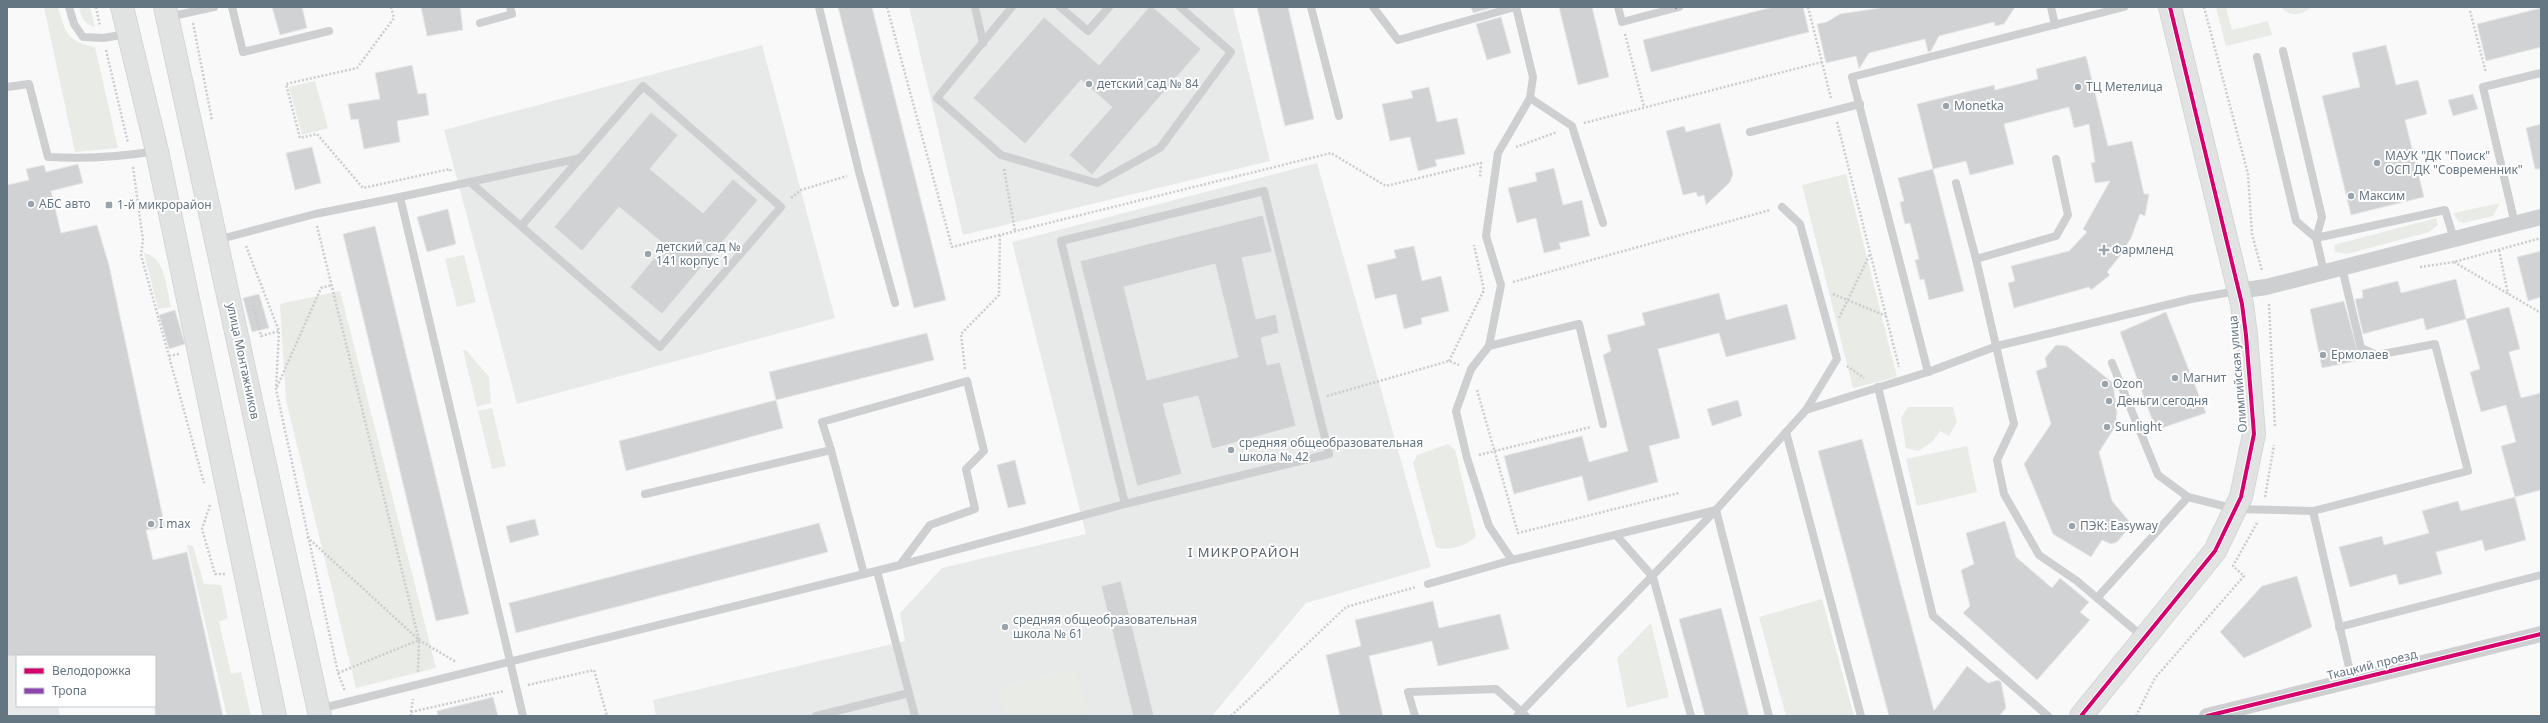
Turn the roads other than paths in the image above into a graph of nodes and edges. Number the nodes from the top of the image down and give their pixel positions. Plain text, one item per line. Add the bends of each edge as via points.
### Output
1 (69, 7) edge
2 (122, 7) edge
3 (214, 7) edge
4 (232, 7) edge
5 (510, 7) edge
6 (819, 7) edge
7 (975, 7) edge
8 (1012, 7) edge
9 (1060, 7) edge
10 (1109, 7) edge
11 (1180, 7) edge
12 (1311, 7) edge
13 (1373, 7) edge
14 (1516, 7) edge
15 (1618, 7) edge
16 (1679, 7) edge
17 (2051, 7) edge
18 (2124, 7) edge
19 (2170, 7) edge
20 (166, 12) edge
21 (480, 23) dead end
22 (2055, 25) junction
23 (329, 31) dead end
24 (128, 34) junction
25 (983, 43) junction
26 (2283, 51) dead end
27 (2256, 58) dead end
28 (2541, 73) edge
29 (7, 87) edge
30 (1530, 98) junction
31 (1860, 104) junction
32 (1339, 116) dead end
33 (1750, 132) dead end
34 (157, 151) junction
35 (581, 158) junction
36 (2056, 159) dead end
37 (470, 182) junction
38 (1956, 183) dead end
39 (400, 198) junction
40 (1782, 207) road end
41 (2541, 217) edge
42 (1603, 223) dead end
43 (2515, 224) junction
44 (522, 225) junction
45 (2316, 238) junction
46 (2454, 239) junction
47 (216, 240) junction
48 (1976, 258) junction
49 (2342, 268) junction
50 (2324, 272) junction
51 (2238, 291) junction
52 (895, 303) dead end
53 (1489, 346) junction
54 (1997, 346) junction
55 (2112, 363) dead end
56 (1928, 372) junction
57 (1878, 387) junction
58 (1806, 410) junction
59 (1603, 424) road end
60 (1786, 432) junction
61 (831, 450) junction
62 (646, 494) dead end
63 (2188, 496) junction
64 (1126, 504) junction
65 (2235, 509) junction
66 (1716, 510) junction
67 (2312, 511) junction
68 (1616, 535) junction
69 (1512, 560) junction
70 (900, 566) junction
71 (877, 571) junction
72 (864, 574) junction
73 (2541, 575) edge
74 (1653, 577) junction
75 (1428, 584) road end
76 (2097, 598) junction
77 (2339, 627) junction
78 (2541, 634) edge
79 (2144, 638) junction
80 (511, 661) junction
81 (2352, 680) junction
82 (909, 693) junction
83 (319, 713) edge
84 (1522, 714) edge
85 (275, 716) edge
86 (524, 716) edge
87 (816, 716) edge
88 (915, 716) edge
89 (1415, 716) edge
90 (1691, 716) edge
91 (1769, 716) edge
92 (1861, 716) edge
93 (2048, 716) edge
94 (2080, 716) edge
95 (2207, 716) edge

1 - 24 lane via 74,24 84,37 103,38
2 - 24 main road
3 - 20 lane via 191,13
4 - 23 lane via 243,52
5 - 21 lane via 512,14
6 - 52 lane
7 - 25 lane
8 - 25 lane
9 - 10 lane via 1088,31
11 - 25 lane via 1231,52 1160,148 1097,183 1001,155 937,98
12 - 32 lane
13 - 14 lane via 1398,40
14 - 30 lane via 1533,76
15 - 16 lane via 1622,22
17 - 22 lane
18 - 22 lane
19 - 51 main road, Олимпийская улица
20 - 47 main road, улица Монтажников
22 - 31 lane via 1852,77
24 - 34 main road
26 - 45 lane via 2322,217
27 - 45 lane via 2296,221
28 - 43 lane via 2483,87
29 - 34 lane via 29,84 48,157 74,159
30 - 42 lane via 1572,126
30 - 53 lane via 1498,153 1486,236 1501,285
31 - 33 lane
31 - 56 lane
34 - 85 main road
35 - 37 lane
35 - 44 lane
35 - 44 lane via 643,86 781,207 660,347
36 - 48 lane via 2068,214 2056,236
37 - 39 lane
37 - 44 lane
38 - 48 lane
39 - 47 lane via 315,214
39 - 80 lane
40 - 58 lane via 1800,224 1837,359
41 - 43 street
43 - 46 street
45 - 46 lane via 2445,210
45 - 50 lane
46 - 49 street
47 - 83 main road, улица Монтажников
48 - 54 lane
49 - 50 street
49 - 67 lane via 2361,348 2377,355 2435,344 2468,471
50 - 51 street via 2266,287
51 - 54 lane via 2191,299
51 - 65 main road, Олимпийская улица via 2246,335 2254,434 2241,497
53 - 59 lane via 1579,324
53 - 69 lane via 1471,370 1456,411 1467,458 1489,526
54 - 56 lane
54 - 76 lane via 2014,424 1997,460 2004,494 2040,555
55 - 63 lane via 2158,475
56 - 57 lane
57 - 58 lane
57 - 93 lane via 1933,616
58 - 60 lane
60 - 66 lane
60 - 92 lane
61 - 62 lane
61 - 70 lane via 822,422 967,381 984,451 966,469 975,508 930,525
61 - 72 lane
63 - 65 lane
63 - 76 lane
64 - 64 lane via 1329,454 1264,191 1061,241
64 - 70 lane
65 - 67 lane
65 - 79 main road, Олимпийская улица via 2215,551
66 - 68 lane
66 - 74 lane
66 - 91 lane
67 - 77 lane
68 - 69 lane
68 - 74 lane
69 - 75 lane
70 - 71 lane
71 - 72 lane
71 - 82 lane
72 - 80 lane
73 - 77 lane
74 - 84 lane
74 - 90 lane
76 - 79 lane
77 - 81 lane
78 - 81 street, Ткацкий проезд
79 - 94 main road, Олимпийская улица
80 - 83 lane via 350,702
80 - 86 lane
81 - 95 street, Ткацкий проезд
82 - 87 lane
82 - 88 lane
84 - 89 lane via 1496,689 1408,692

